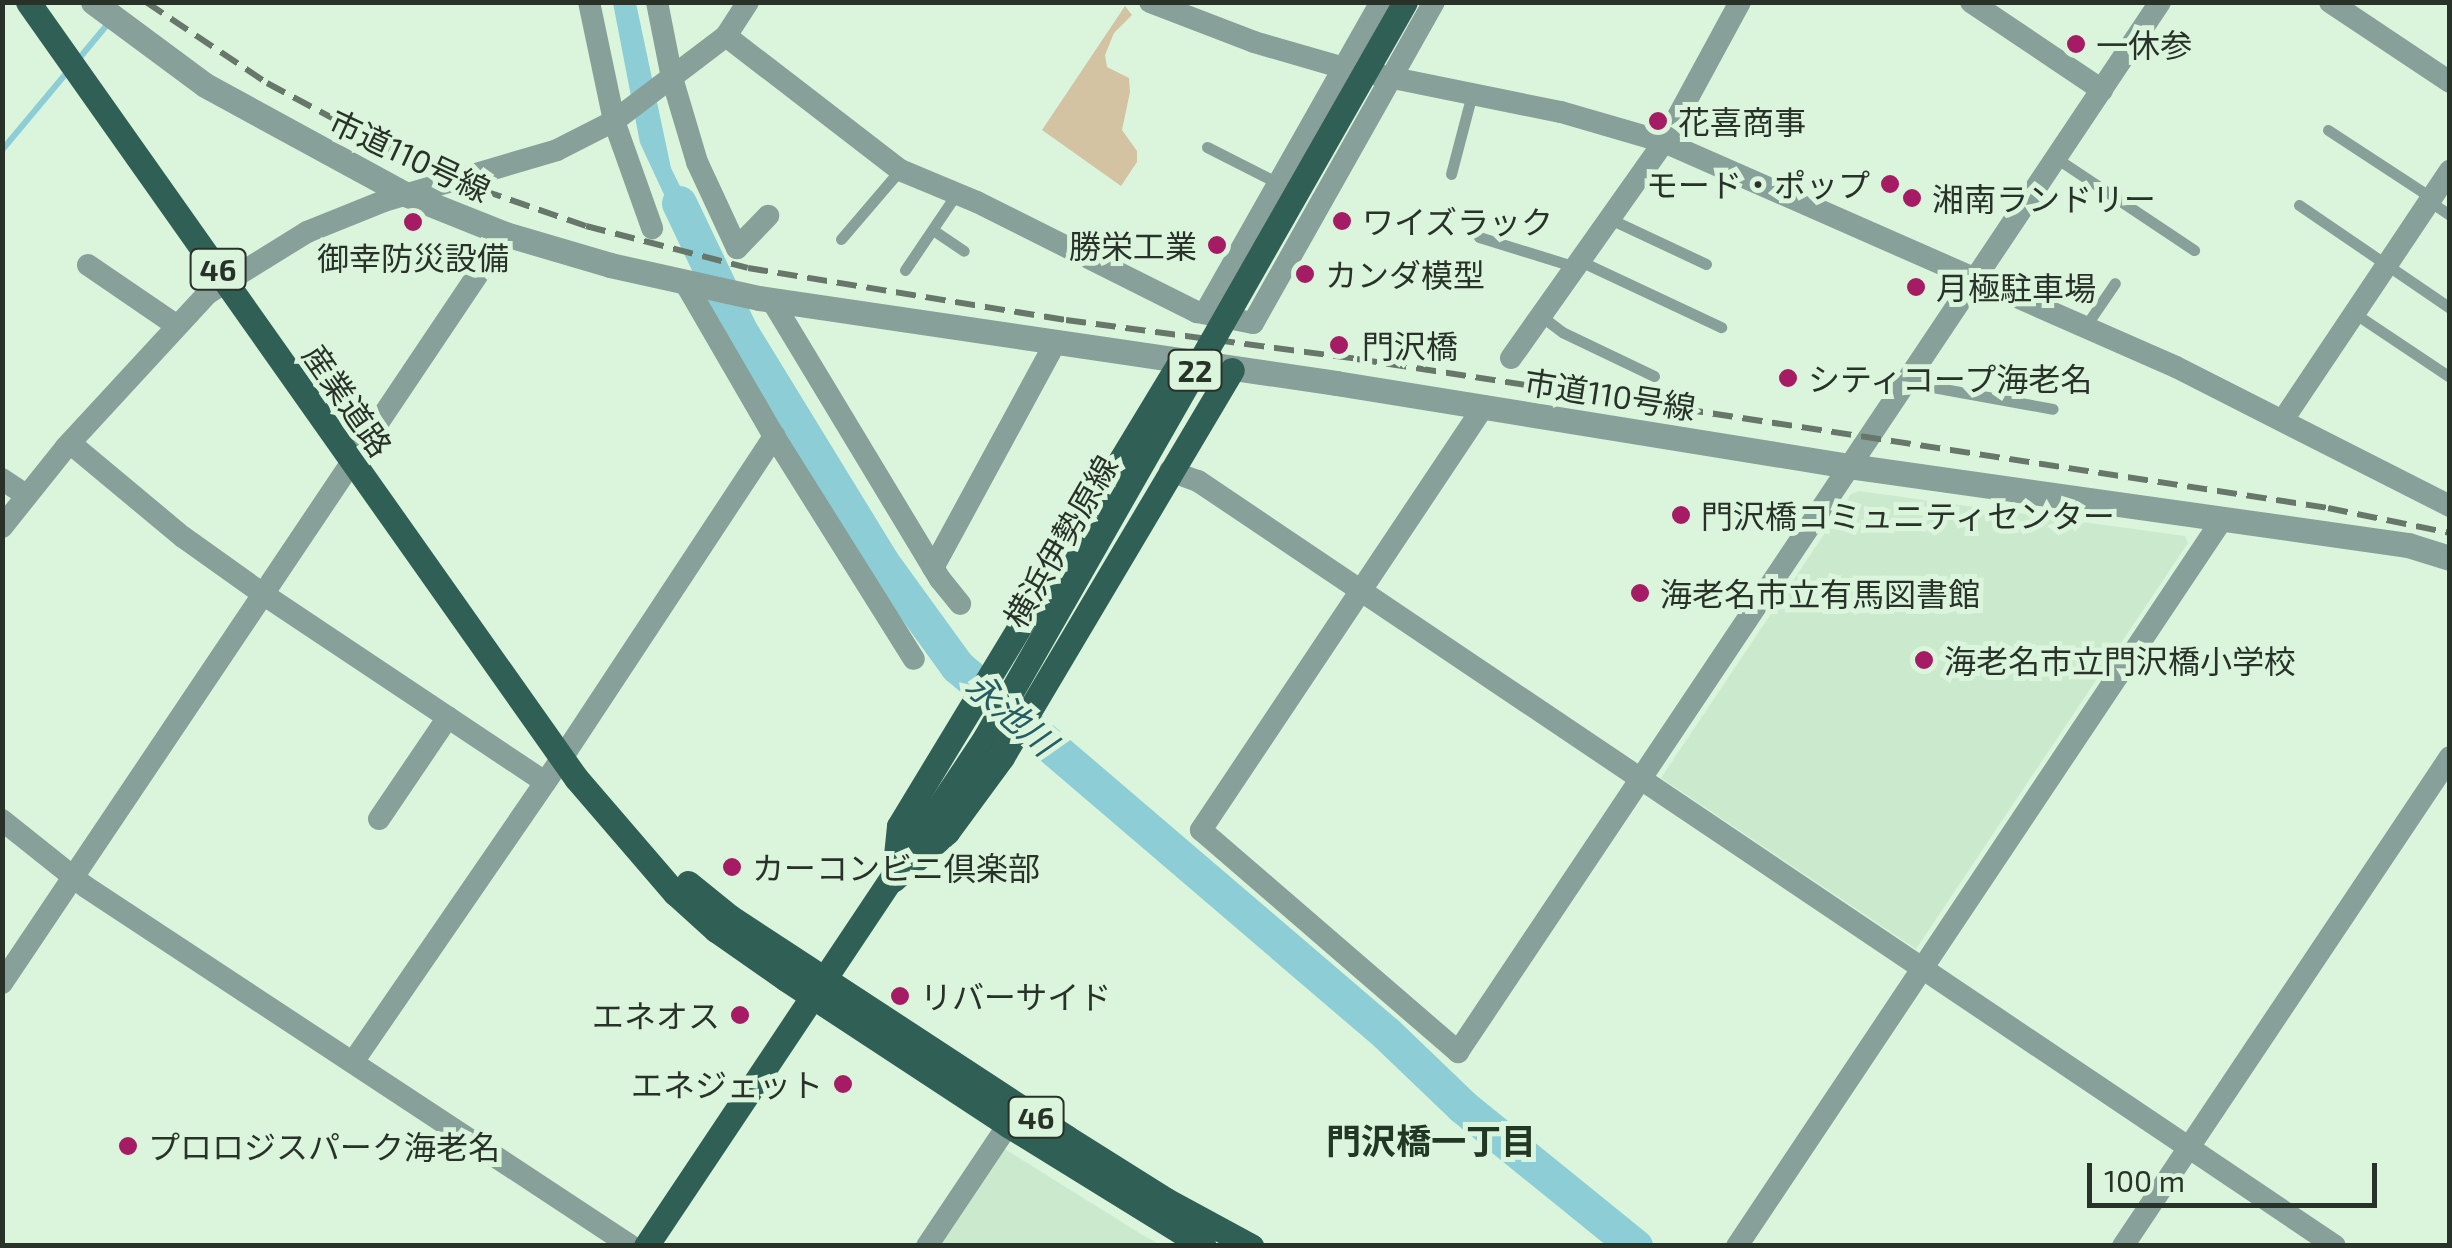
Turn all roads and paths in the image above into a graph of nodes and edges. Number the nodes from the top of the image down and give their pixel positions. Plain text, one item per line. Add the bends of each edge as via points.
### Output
1 (28, 2) edge
2 (589, 2) edge
3 (657, 2) edge
4 (748, 2) edge
5 (1150, 2) edge
6 (1380, 2) edge
7 (1405, 2) edge
8 (1434, 2) edge
9 (1740, 2) edge
10 (1971, 2) edge
11 (2160, 2) edge
12 (2330, 2) edge
13 (98, 6) edge
14 (726, 36) junction
15 (1344, 68) junction
16 (1390, 79) junction
17 (669, 80) junction
18 (2450, 82) edge
19 (2102, 90) junction
20 (1472, 94) junction
21 (618, 118) junction
22 (2328, 130) dead end
23 (1664, 142) junction
24 (1207, 146) dead end
25 (2056, 158) junction
26 (900, 170) junction
27 (2450, 171) edge
28 (1450, 174) dead end
29 (1275, 189) junction
30 (406, 194) junction
31 (956, 196) junction
32 (2430, 199) junction
33 (2299, 205) dead end
34 (1311, 215) junction
35 (2450, 215) edge
36 (768, 216) dead end
37 (1610, 220) junction
38 (652, 228) dead end
39 (932, 230) junction
40 (505, 234) junction
41 (1478, 238) dead end
42 (841, 239) dead end
43 (2194, 250) dead end
44 (964, 251) dead end
45 (1578, 264) junction
46 (1706, 264) dead end
47 (88, 265) dead end
48 (2386, 265) junction
49 (904, 270) dead end
50 (1975, 279) junction
51 (226, 281) junction
52 (688, 282) junction
53 (2115, 283) dead end
54 (765, 298) junction
55 (2450, 308) edge
56 (1204, 313) junction
57 (2354, 313) junction
58 (1541, 316) junction
59 (176, 324) junction
60 (1721, 327) dead end
61 (2085, 327) junction
62 (1056, 342) junction
63 (1511, 358) dead end
64 (1180, 362) junction
65 (1232, 370) junction
66 (1654, 376) dead end
67 (2450, 377) edge
68 (1906, 382) junction
69 (1484, 406) junction
70 (2053, 409) dead end
71 (2283, 420) junction
72 (774, 436) junction
73 (70, 443) junction
74 (352, 463) junction
75 (1850, 466) junction
76 (1170, 471) junction
77 (2, 479) edge
78 (26, 495) junction
79 (2450, 506) edge
80 (2221, 521) junction
81 (2, 527) edge
82 (2450, 558) edge
83 (933, 568) junction
84 (1360, 592) junction
85 (263, 594) junction
86 (960, 604) dead end
87 (914, 660) dead end
88 (448, 717) junction
89 (993, 748) junction
90 (2450, 757) edge
91 (562, 758) junction
92 (1642, 781) junction
93 (545, 782) junction
94 (379, 819) dead end
95 (2, 820) edge
96 (73, 878) junction
97 (893, 880) junction
98 (1923, 969) junction
99 (2, 984) edge
100 (821, 988) junction
101 (353, 1062) junction
102 (1008, 1126) junction
103 (2189, 1144) junction
104 (631, 1246) edge
105 (646, 1246) edge
106 (928, 1246) edge
107 (1204, 1246) edge
108 (1251, 1246) edge
109 (1738, 1246) edge
110 (2123, 1246) edge
111 (2335, 1246) edge

1 - 51 main road, 産業道路 / 46
2 - 21 street
3 - 17 street
4 - 14 street
5 - 15 street
6 - 15 street
7 - 89 main road, 横浜伊勢原線 / 22, bridge
8 - 16 street
9 - 23 street
10 - 19 street
11 - 19 street
12 - 18 street
13 - 30 street, 市道110号線 via 205,86
14 - 17 street
14 - 26 street
15 - 16 street
15 - 29 street
16 - 20 street
16 - 34 street
17 - 21 street
17 - 36 street via 737,248
19 - 25 street
20 - 23 street
20 - 28 lane
21 - 30 street via 557,150
21 - 38 street
22 - 32 lane
23 - 37 street
23 - 50 street
24 - 29 lane
25 - 43 lane
25 - 50 street
26 - 31 street
26 - 42 lane
27 - 32 street
29 - 34 street
29 - 56 street
30 - 40 street, 市道110号線
30 - 51 street via 288,242
31 - 39 lane
31 - 56 street
32 - 35 lane
32 - 48 street
33 - 48 lane
34 - 56 street via 1253,323
37 - 45 street
37 - 46 lane
39 - 44 lane
39 - 49 lane
40 - 52 street, 市道110号線
40 - 74 street
41 - 45 lane
45 - 58 street
45 - 60 lane
47 - 59 street
48 - 55 lane
48 - 57 street
50 - 61 street
50 - 68 street
51 - 59 street
51 - 74 main road, 産業道路 / 46
52 - 54 street
52 - 72 street
53 - 61 lane
54 - 62 street, 市道110号線
54 - 83 street
57 - 67 lane
57 - 71 street
58 - 63 street
58 - 66 lane
59 - 73 street
61 - 71 street
62 - 64 street, 市道110号線
62 - 83 street
64 - 65 street, 市道110号線
64 - 97 main road via 899,826
65 - 69 street, 市道110号線
65 - 76 main road
68 - 70 lane
68 - 75 street
69 - 75 street, 市道110号線
69 - 84 street
71 - 79 street
72 - 87 street
72 - 91 street
73 - 78 street
73 - 85 street
74 - 85 street
74 - 91 main road, 産業道路 / 46
75 - 80 street, 市道110号線
75 - 92 street
76 - 84 street via 1198,480
76 - 89 main road via 1042,688
77 - 78 street
78 - 81 street
80 - 82 street, 市道110号線 via 2408,546
80 - 98 street
83 - 86 street
84 - 92 street
84 - 92 street via 1200,830 1458,1052
85 - 88 street
85 - 96 street
88 - 93 street
88 - 94 street
89 - 97 main road, 横浜伊勢原線 / 22
90 - 103 street
91 - 93 street
91 - 100 main road, 産業道路 / 46 via 621,830
92 - 98 street
93 - 101 street
95 - 96 street
96 - 99 street
96 - 101 street
97 - 100 main road, 横浜伊勢原線 / 22
98 - 103 street
98 - 109 street
100 - 102 main road, 46
100 - 105 main road, 横浜伊勢原線 / 22
100 - 108 main road, 46
101 - 104 street
102 - 106 street
102 - 107 main road, 46
103 - 110 street
103 - 111 street

